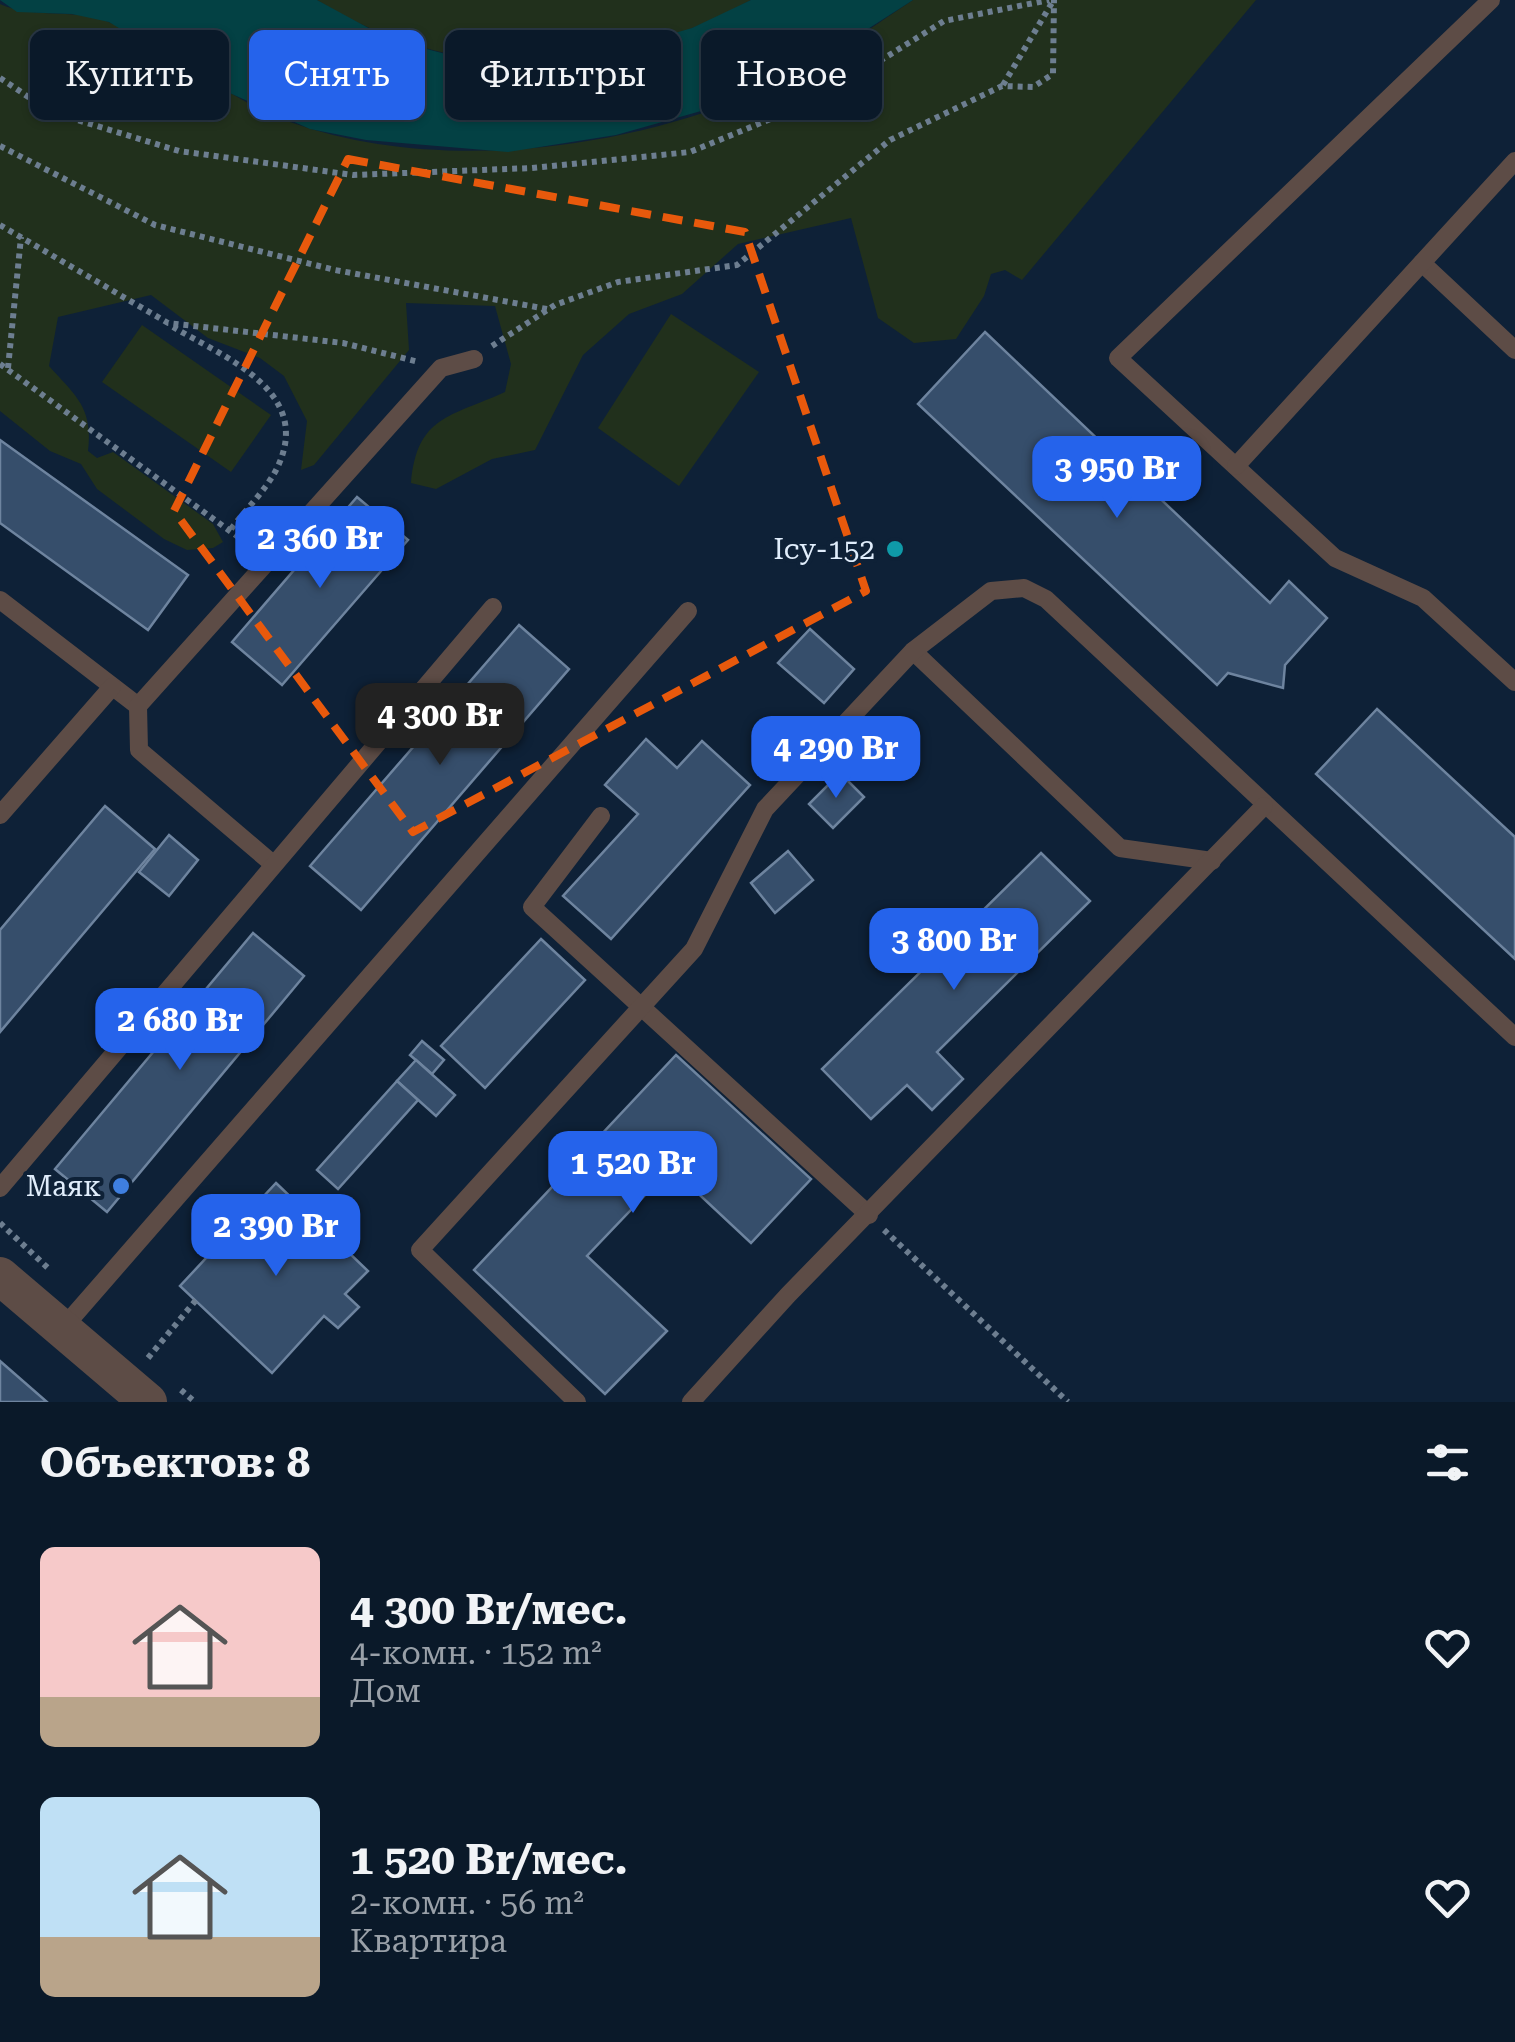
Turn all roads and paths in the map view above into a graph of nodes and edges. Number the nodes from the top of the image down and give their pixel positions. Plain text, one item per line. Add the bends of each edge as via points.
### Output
1 (1052, 0) edge
2 (1490, 0) edge
3 (0, 78) edge
4 (1002, 86) junction
5 (0, 146) edge
6 (1515, 161) edge
7 (0, 225) edge
8 (21, 237) junction
9 (1422, 263) junction
10 (548, 309) junction
11 (168, 324) junction
12 (1515, 350) edge
13 (474, 360) joint
14 (0, 364) edge
15 (441, 368) junction
16 (8, 369) junction
17 (1236, 466) junction
18 (231, 529) junction
19 (268, 561) junction
20 (0, 600) edge
21 (493, 607) dead end
22 (688, 611) dead end
23 (912, 652) junction
24 (1515, 682) edge
25 (112, 686) junction
26 (138, 706) junction
27 (1264, 806) junction
28 (0, 815) edge
29 (601, 816) dead end
30 (1212, 861) junction
31 (273, 864) junction
32 (643, 1005) junction
33 (1515, 1037) edge
34 (0, 1188) edge
35 (869, 1215) junction
36 (0, 1276) edge
37 (196, 1300) dead end
38 (62, 1330) junction
39 (147, 1359) dead end
40 (148, 1402) edge
41 (577, 1402) edge
42 (691, 1402) edge
43 (1068, 1402) edge

1 - 3 path via 944,22 817,100 690,152 532,168 353,175 179,151 51,112
1 - 4 path
1 - 4 path via 1052,74 1033,87
2 - 17 lane via 1118,358
4 - 10 path via 890,140 737,265 618,282
5 - 10 path via 154,226 335,270
6 - 9 lane
7 - 8 path
8 - 11 path
8 - 16 path
9 - 12 lane
9 - 17 lane
10 - 13 path
11 - 15 path via 343,343
11 - 18 path via 257,377 286,416 278,466
13 - 15 lane
14 - 16 path
15 - 19 lane
16 - 18 path
17 - 24 lane via 1334,558 1423,598
18 - 19 path
19 - 26 lane
20 - 25 lane
21 - 31 lane
22 - 38 lane
23 - 27 lane via 991,591 1024,588 1046,599
23 - 30 lane via 1120,848
23 - 32 lane via 765,808 694,949
25 - 26 lane
25 - 28 lane
26 - 31 lane via 138,750
27 - 30 lane
27 - 33 lane
29 - 32 lane via 532,907
30 - 35 lane
31 - 34 lane
32 - 35 lane
32 - 41 lane via 420,1250
35 - 42 lane
35 - 43 path
36 - 38 street
37 - 39 path
38 - 40 street

